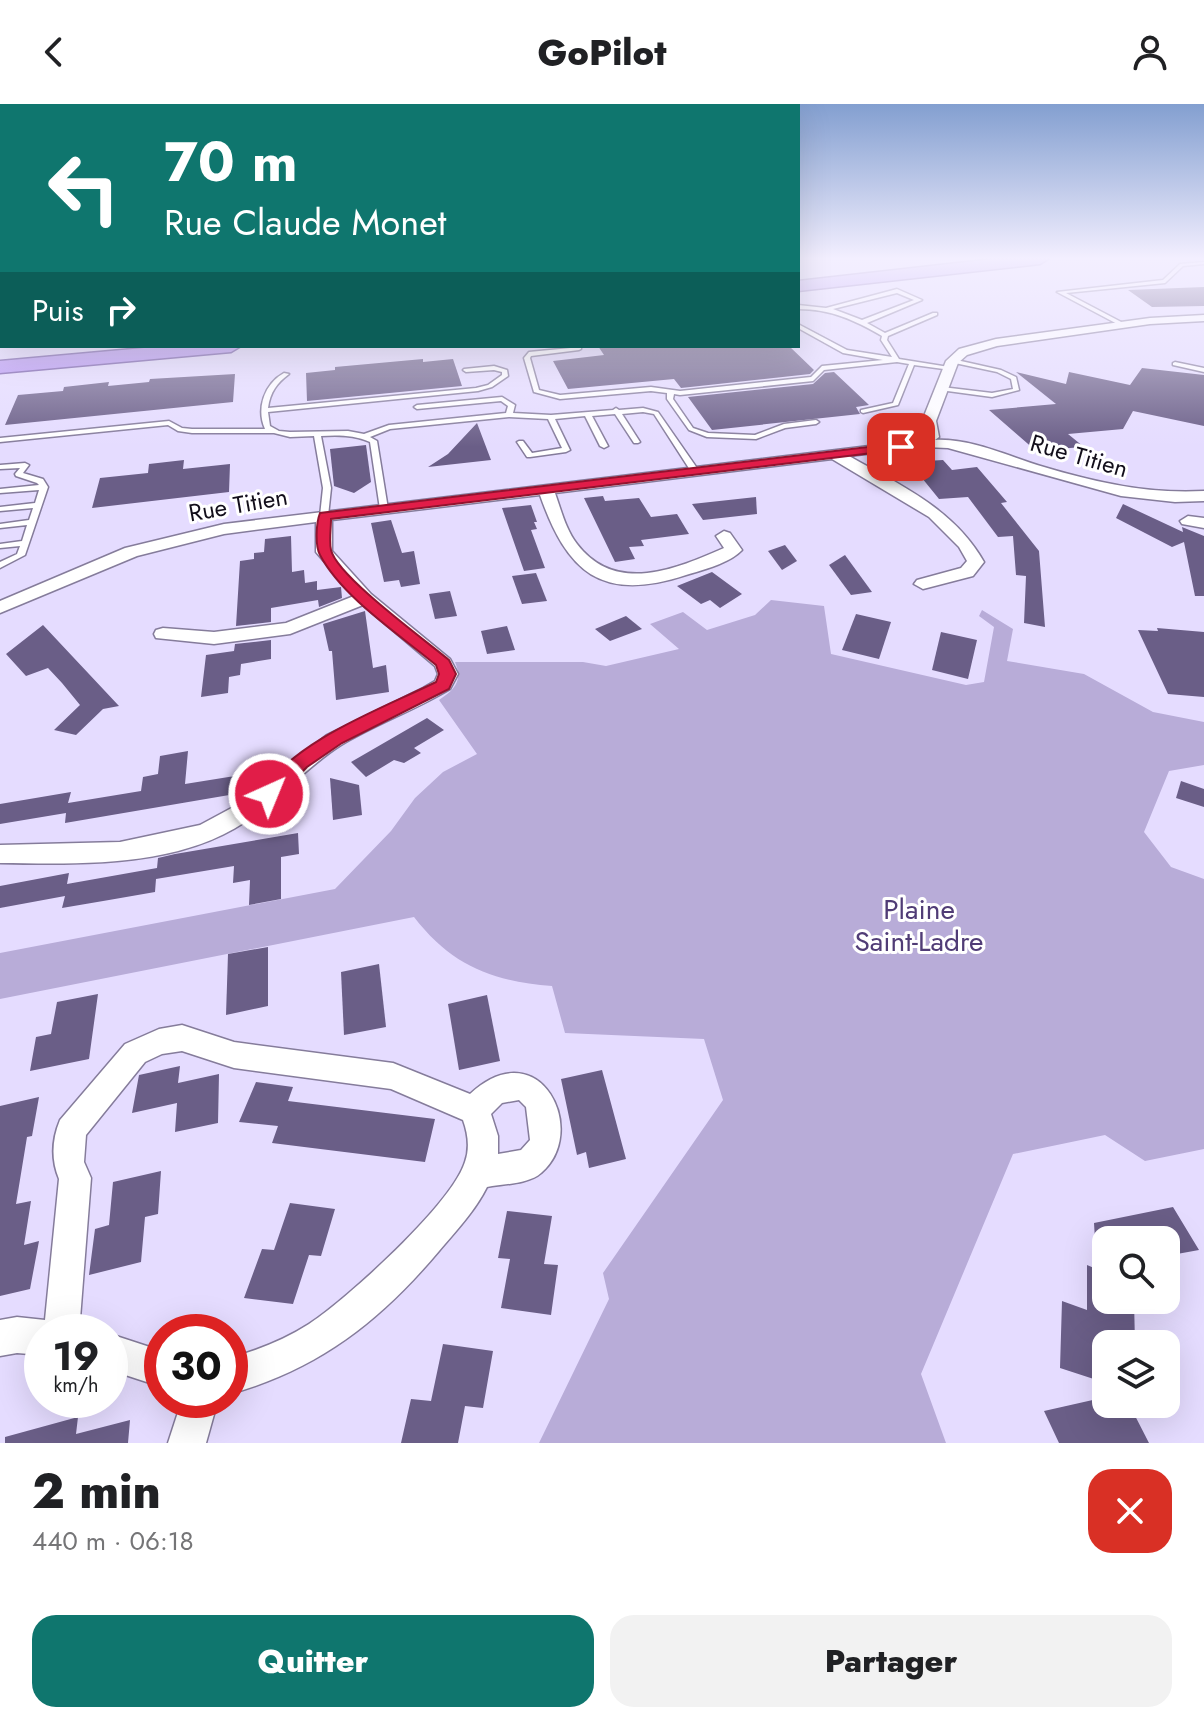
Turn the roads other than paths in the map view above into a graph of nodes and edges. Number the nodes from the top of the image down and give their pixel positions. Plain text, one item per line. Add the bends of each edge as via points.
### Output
1 (917, 321) edge
2 (1116, 321) edge
3 (1164, 321) edge
4 (863, 322) edge
5 (1123, 325) junction
6 (800, 327) edge
7 (885, 335) junction
8 (48, 348) edge
9 (209, 348) edge
10 (579, 348) dead end
11 (0, 350) edge
12 (897, 360) junction
13 (1175, 364) dead end
14 (911, 365) junction
15 (951, 365) junction
16 (0, 367) edge
17 (466, 370) dead end
18 (1204, 370) edge
19 (286, 374) dead end
20 (942, 389) junction
21 (671, 391) junction
22 (417, 407) dead end
23 (266, 410) junction
24 (616, 410) junction
25 (863, 411) dead end
26 (587, 413) junction
27 (509, 415) junction
28 (551, 417) junction
29 (816, 422) dead end
30 (273, 431) junction
31 (317, 433) junction
32 (364, 437) junction
33 (0, 440) edge
34 (933, 441) junction
35 (521, 442) dead end
36 (636, 442) dead end
37 (604, 446) dead end
38 (836, 455) junction
39 (0, 467) edge
40 (695, 471) junction
41 (44, 487) junction
42 (546, 490) junction
43 (0, 491) edge
44 (1204, 496) edge
45 (38, 505) junction
46 (0, 509) edge
47 (384, 509) junction
48 (324, 516) junction
49 (32, 522) junction
50 (0, 526) edge
51 (724, 536) dead end
52 (25, 543) junction
53 (0, 546) edge
54 (0, 565) edge
55 (923, 584) dead end
56 (365, 598) junction
57 (0, 608) edge
58 (163, 634) dead end
59 (0, 854) edge
60 (465, 1105) junction
61 (477, 1173) junction
62 (63, 1314) edge
63 (24, 1336) edge
64 (0, 1338) edge
65 (248, 1372) edge
66 (195, 1418) edge
67 (187, 1443) edge

1 - 7 lane
2 - 5 lane
3 - 5 street
4 - 7 lane
5 - 15 street via 987,344 963,352
6 - 12 lane via 845,352
7 - 12 lane
8 - 11 highway
9 - 16 highway
10 - 21 lane via 529,354 536,391 560,397
12 - 14 lane
12 - 21 lane via 822,368 813,379
13 - 18 lane
14 - 15 lane
14 - 25 lane via 896,404
15 - 20 street
15 - 20 lane via 999,371 1014,378 1016,390 992,395
17 - 23 lane via 500,368 505,376 476,390
19 - 23 lane via 270,386
20 - 34 street via 929,421
21 - 29 lane via 670,399 691,429 707,435 756,437
22 - 27 lane via 502,399 512,405
23 - 30 lane via 267,427
24 - 26 lane
24 - 36 lane
24 - 40 lane via 656,413
26 - 28 lane
26 - 37 lane
27 - 28 lane
27 - 32 lane via 389,427
28 - 35 lane via 566,450 530,455
30 - 31 lane
30 - 33 lane via 192,431 169,423
31 - 32 lane
31 - 48 lane via 327,488
32 - 47 lane via 373,441
34 - 38 street, Rue Titien
34 - 44 street, Rue Titien via 1114,492 1146,498
38 - 40 street, Rue Titien
38 - 55 street via 931,512 970,545 976,562 967,572
39 - 41 lane via 25,465 19,474
40 - 42 street, Rue Titien
41 - 43 lane
41 - 45 lane
42 - 47 street, Rue Titien
42 - 51 street via 568,544 582,560 612,578 646,581 672,576 734,550
45 - 46 lane
45 - 49 lane
47 - 48 street, Rue Titien
48 - 56 street via 324,552
48 - 57 street, Rue Titien via 224,529 131,552
49 - 50 lane
49 - 52 lane
52 - 53 lane
52 - 54 lane via 21,555
56 - 58 street via 290,628 214,638
56 - 59 street via 443,663 448,674 443,685 336,739 231,821 171,843 76,855
60 - 61 street via 481,1126 483,1151
60 - 61 street via 495,1090 522,1086 540,1103 546,1145 529,1164
60 - 62 street via 393,1076 234,1055 182,1038 135,1053 71,1130 68,1163 75,1178
61 - 65 street via 416,1253 364,1307
63 - 64 street
66 - 67 street

